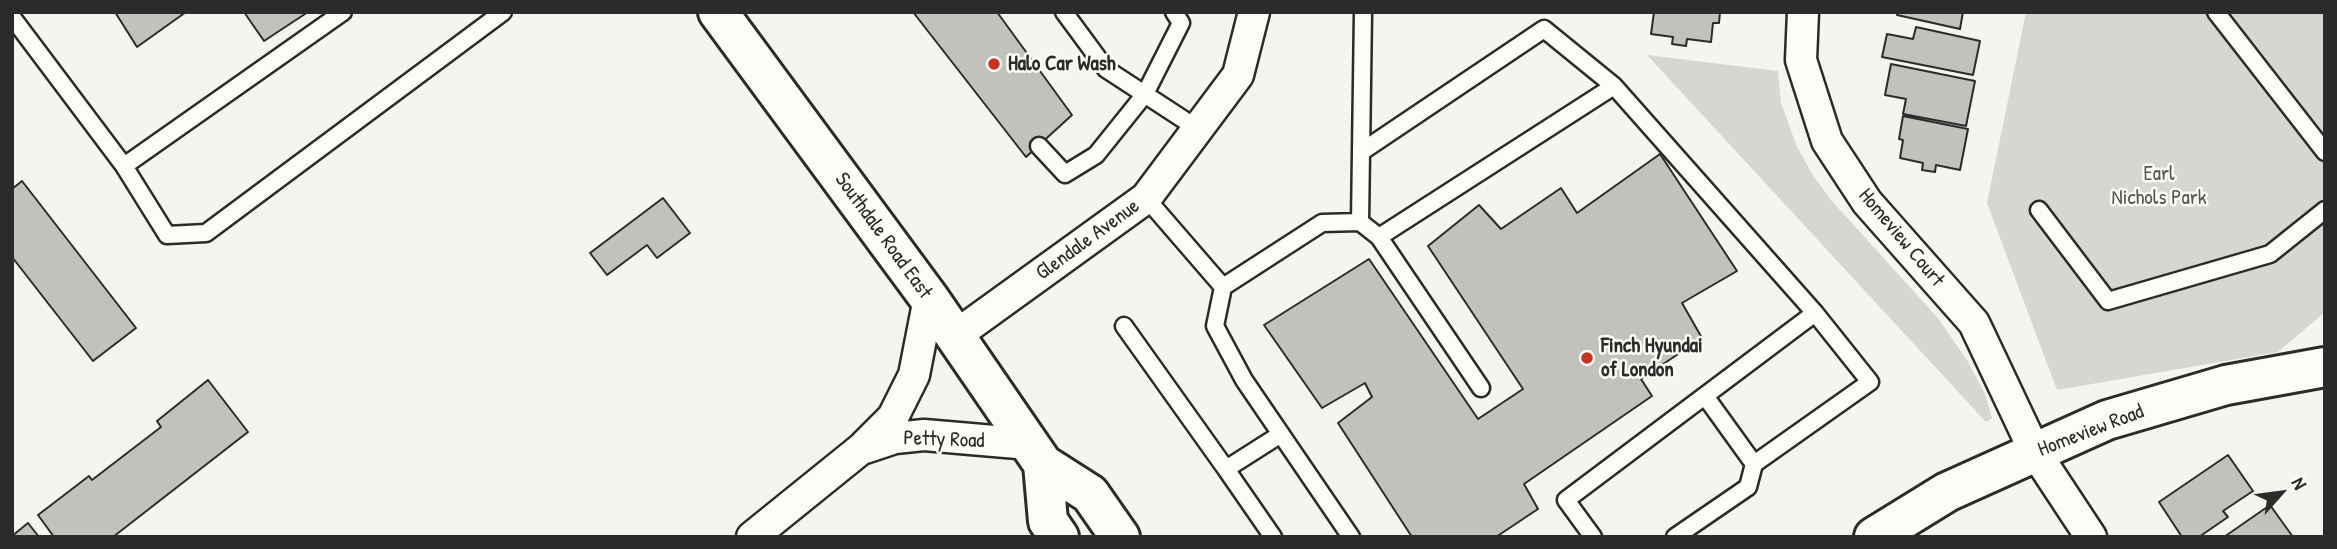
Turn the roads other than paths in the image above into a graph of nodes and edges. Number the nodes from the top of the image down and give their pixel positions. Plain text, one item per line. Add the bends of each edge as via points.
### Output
1 (343, 12) edge
2 (503, 12) edge
3 (718, 12) edge
4 (1064, 12) edge
5 (1174, 12) edge
6 (1254, 12) edge
7 (1363, 12) edge
8 (1804, 12) edge
9 (2216, 12) edge
10 (12, 17) edge
11 (1614, 86) junction
12 (1145, 94) junction
13 (1198, 129) junction
14 (1039, 146) dead end
15 (1361, 152) junction
16 (2325, 152) edge
17 (124, 166) junction
18 (1146, 198) junction
19 (2039, 210) dead end
20 (2325, 210) edge
21 (1360, 222) junction
22 (1379, 237) junction
23 (1223, 287) junction
24 (929, 298) junction
25 (1815, 313) junction
26 (1124, 326) dead end
27 (955, 336) junction
28 (2325, 367) edge
29 (1481, 388) dead end
30 (1704, 396) junction
31 (1281, 435) junction
32 (861, 449) junction
33 (2035, 452) junction
34 (1036, 454) junction
35 (1754, 464) junction
36 (1226, 469) junction
37 (752, 537) edge
38 (1059, 537) edge
39 (1119, 537) edge
40 (1273, 537) edge
41 (1351, 537) edge
42 (1593, 537) edge
43 (1675, 537) edge
44 (1874, 537) edge
45 (2091, 537) edge

1 - 17 lane
2 - 17 lane via 206,233 167,235
3 - 24 main road, Southdale Road East
4 - 12 lane via 1106,69
5 - 12 lane via 1181,23
6 - 13 street, Glendale Avenue via 1238,75
7 - 15 lane
8 - 33 street, Homeview Court via 1801,60 1826,141 1867,202 1974,323
9 - 16 lane
10 - 17 lane
11 - 15 lane via 1544,29
11 - 22 lane
11 - 25 lane
12 - 13 lane
12 - 14 lane via 1096,155 1065,174
13 - 18 street, Glendale Avenue
15 - 21 lane
18 - 23 lane
18 - 27 street, Glendale Avenue
19 - 20 lane via 2108,301 2270,254
21 - 22 lane
21 - 23 lane via 1322,223
22 - 29 lane
23 - 31 lane via 1215,326
24 - 27 main road, Southdale Road East
24 - 32 street, Petty Road via 914,375 892,416
25 - 30 lane
25 - 35 lane via 1870,382
26 - 36 lane
27 - 34 main road, Southdale Road East
28 - 33 main road, Homeview Road via 2226,385 2107,420
30 - 35 lane
30 - 42 lane via 1566,500
31 - 36 lane
31 - 41 lane
32 - 34 street, Petty Road via 924,435
32 - 37 street, Petty Road
33 - 44 main road, Homeview Road via 1947,492
33 - 45 street, Homeview Court
34 - 38 main road, Southdale Road East via 1048,521
34 - 39 main road, Southdale Road East via 1090,494
35 - 43 lane via 1748,487
36 - 40 lane

